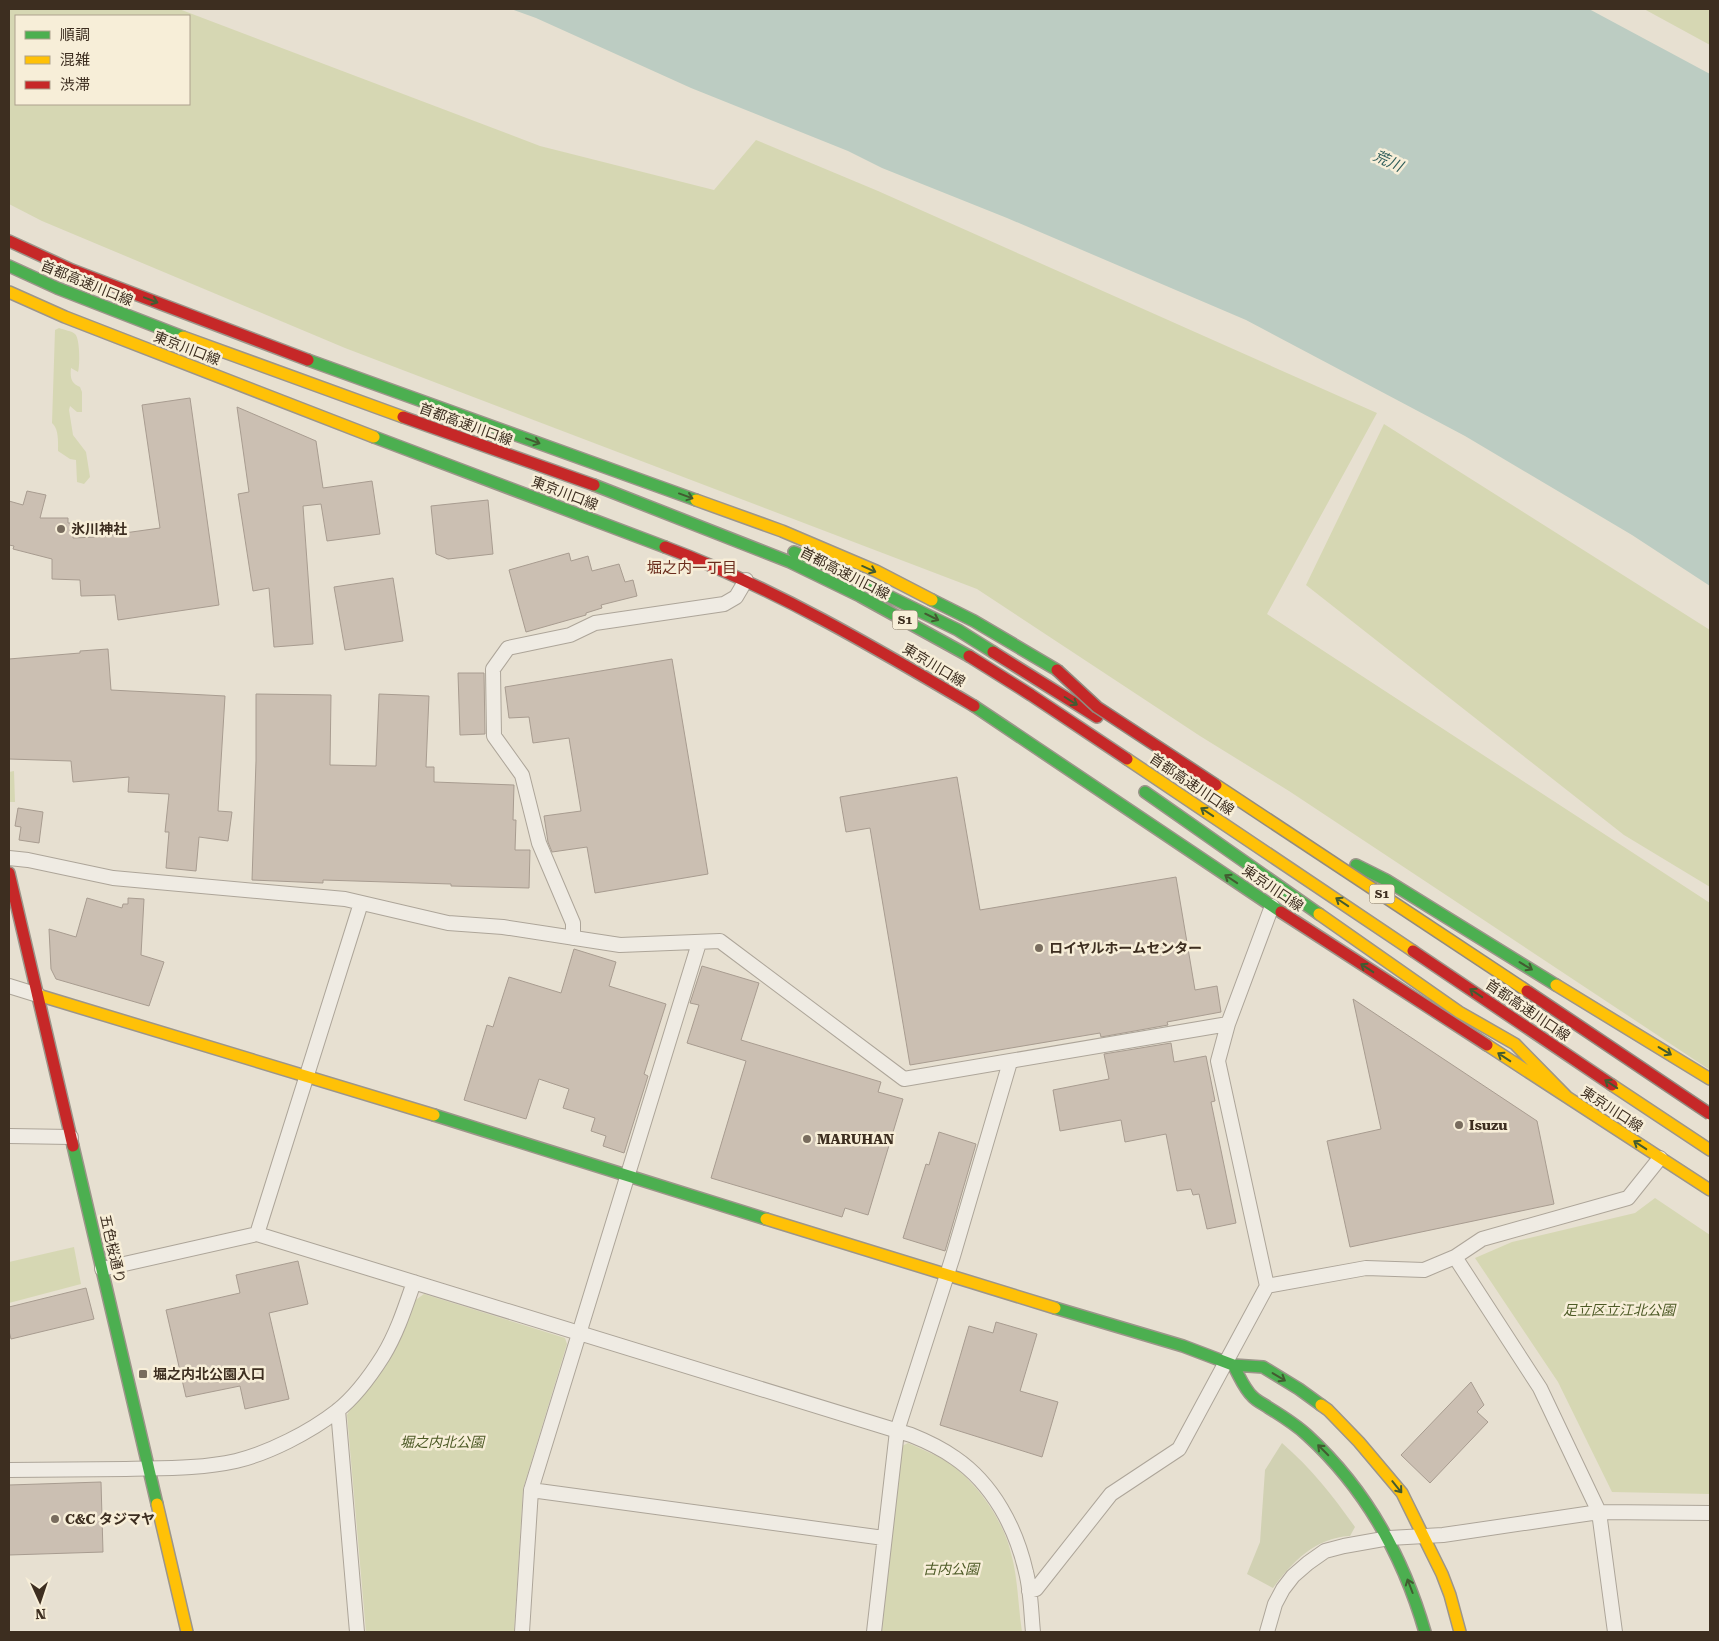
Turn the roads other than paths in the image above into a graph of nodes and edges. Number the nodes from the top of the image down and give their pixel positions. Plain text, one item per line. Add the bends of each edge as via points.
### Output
1 (9, 241) edge
2 (9, 252) edge
3 (9, 266) edge
4 (9, 292) edge
5 (746, 580) junction
6 (860, 596) junction
7 (946, 657) dead end
8 (1057, 670) junction
9 (1134, 784) dead end
10 (1209, 788) junction
11 (9, 858) edge
12 (9, 874) edge
13 (361, 902) junction
14 (1272, 906) junction
15 (573, 938) junction
16 (699, 943) junction
17 (9, 986) edge
18 (38, 995) junction
19 (1228, 1024) junction
20 (1010, 1062) junction
21 (307, 1076) junction
22 (1710, 1079) edge
23 (1566, 1097) junction
24 (1710, 1104) edge
25 (1710, 1114) edge
26 (1710, 1124) edge
27 (9, 1136) edge
28 (71, 1137) junction
29 (1710, 1150) edge
30 (1660, 1158) junction
31 (627, 1175) junction
32 (1710, 1190) edge
33 (257, 1234) junction
34 (1455, 1257) junction
35 (102, 1269) junction
36 (946, 1275) junction
37 (414, 1282) junction
38 (1267, 1286) junction
39 (579, 1332) junction
40 (1230, 1364) junction
41 (338, 1410) junction
42 (897, 1431) junction
43 (149, 1469) junction
44 (9, 1470) edge
45 (531, 1490) junction
46 (1599, 1512) junction
47 (1710, 1512) edge
48 (1424, 1536) junction
49 (884, 1538) junction
50 (1389, 1538) junction
51 (1029, 1591) junction
52 (188, 1632) edge
53 (356, 1632) edge
54 (522, 1632) edge
55 (874, 1632) edge
56 (1033, 1632) edge
57 (1267, 1632) edge
58 (1424, 1632) edge
59 (1460, 1632) edge
60 (1615, 1632) edge

1 -> 8 main road, 首都高速川口線 / S1 via 72,270 329,368 782,531 876,571 974,621
2 -> 10 main road, 東京川口線 via 78,287 627,485 821,563 958,630
3 - 6 main road, 首都高速川口線 / S1 via 221,352 615,494 790,562
4 - 5 main road, 東京川口線 via 50,312
14 -> 5 main road, 東京川口線 via 985,713 858,638
5 - 15 street via 736,597 724,604 595,623 570,635 508,648 493,668 494,736 522,775 539,843 572,923
6 - 7 main road
29 -> 6 main road, 首都高速川口線 / S1 via 1031,695 949,644
8 - 24 main road, 首都高速川口線 / S1, bridge
8 - 25 main road, S1, bridge via 1097,707
9 - 23 main road via 1459,1012 1515,1044
10 -> 22 main road via 1386,880
10 - 26 main road, 東京川口線
11 - 13 street via 113,878
12 - 18 main road, 五色桜通り
13 - 15 street via 448,923
13 - 21 street
14 - 19 street
23 -> 14 main road, 東京川口線
15 - 16 street via 620,945
16 - 20 street via 720,941 904,1079
16 - 31 street
17 - 18 street
18 - 21 main road
18 - 28 main road, 五色桜通り
19 - 20 street
19 - 38 street via 1218,1061
20 - 36 street
21 - 31 main road
21 - 33 street
30 -> 23 main road, 東京川口線
27 - 28 street
28 - 35 main road, 五色桜通り
30 - 32 main road, 東京川口線
30 - 34 street via 1628,1198 1482,1239
31 - 36 main road
31 - 39 street
33 - 35 street
33 - 37 street
34 - 38 street via 1424,1270 1366,1268
34 - 46 street via 1540,1388
35 - 43 main road, 五色桜通り
36 - 40 main road via 1182,1346
36 - 42 street
37 - 39 street
37 - 41 street via 403,1314 382,1356 361,1386
38 - 40 street
39 - 42 street
39 - 45 street
40 -> 48 main road via 1263,1367 1328,1410 1402,1493
50 -> 40 main road via 1373,1510 1333,1460 1305,1433 1252,1396
40 - 51 street via 1179,1449 1110,1494 1036,1589
41 - 43 street via 287,1441 236,1461
41 - 53 street
42 - 49 street
42 - 51 street via 944,1450 981,1480 1010,1524 1027,1573
43 - 44 street
43 - 52 main road, 五色桜通り
45 - 49 street
45 - 54 street
46 - 47 street
46 - 48 street
46 - 60 street
48 - 50 street
48 - 59 main road via 1450,1595
49 - 55 street
50 - 57 street via 1344,1546 1325,1552 1308,1563 1283,1589
58 -> 50 main road via 1415,1598
51 - 56 street

